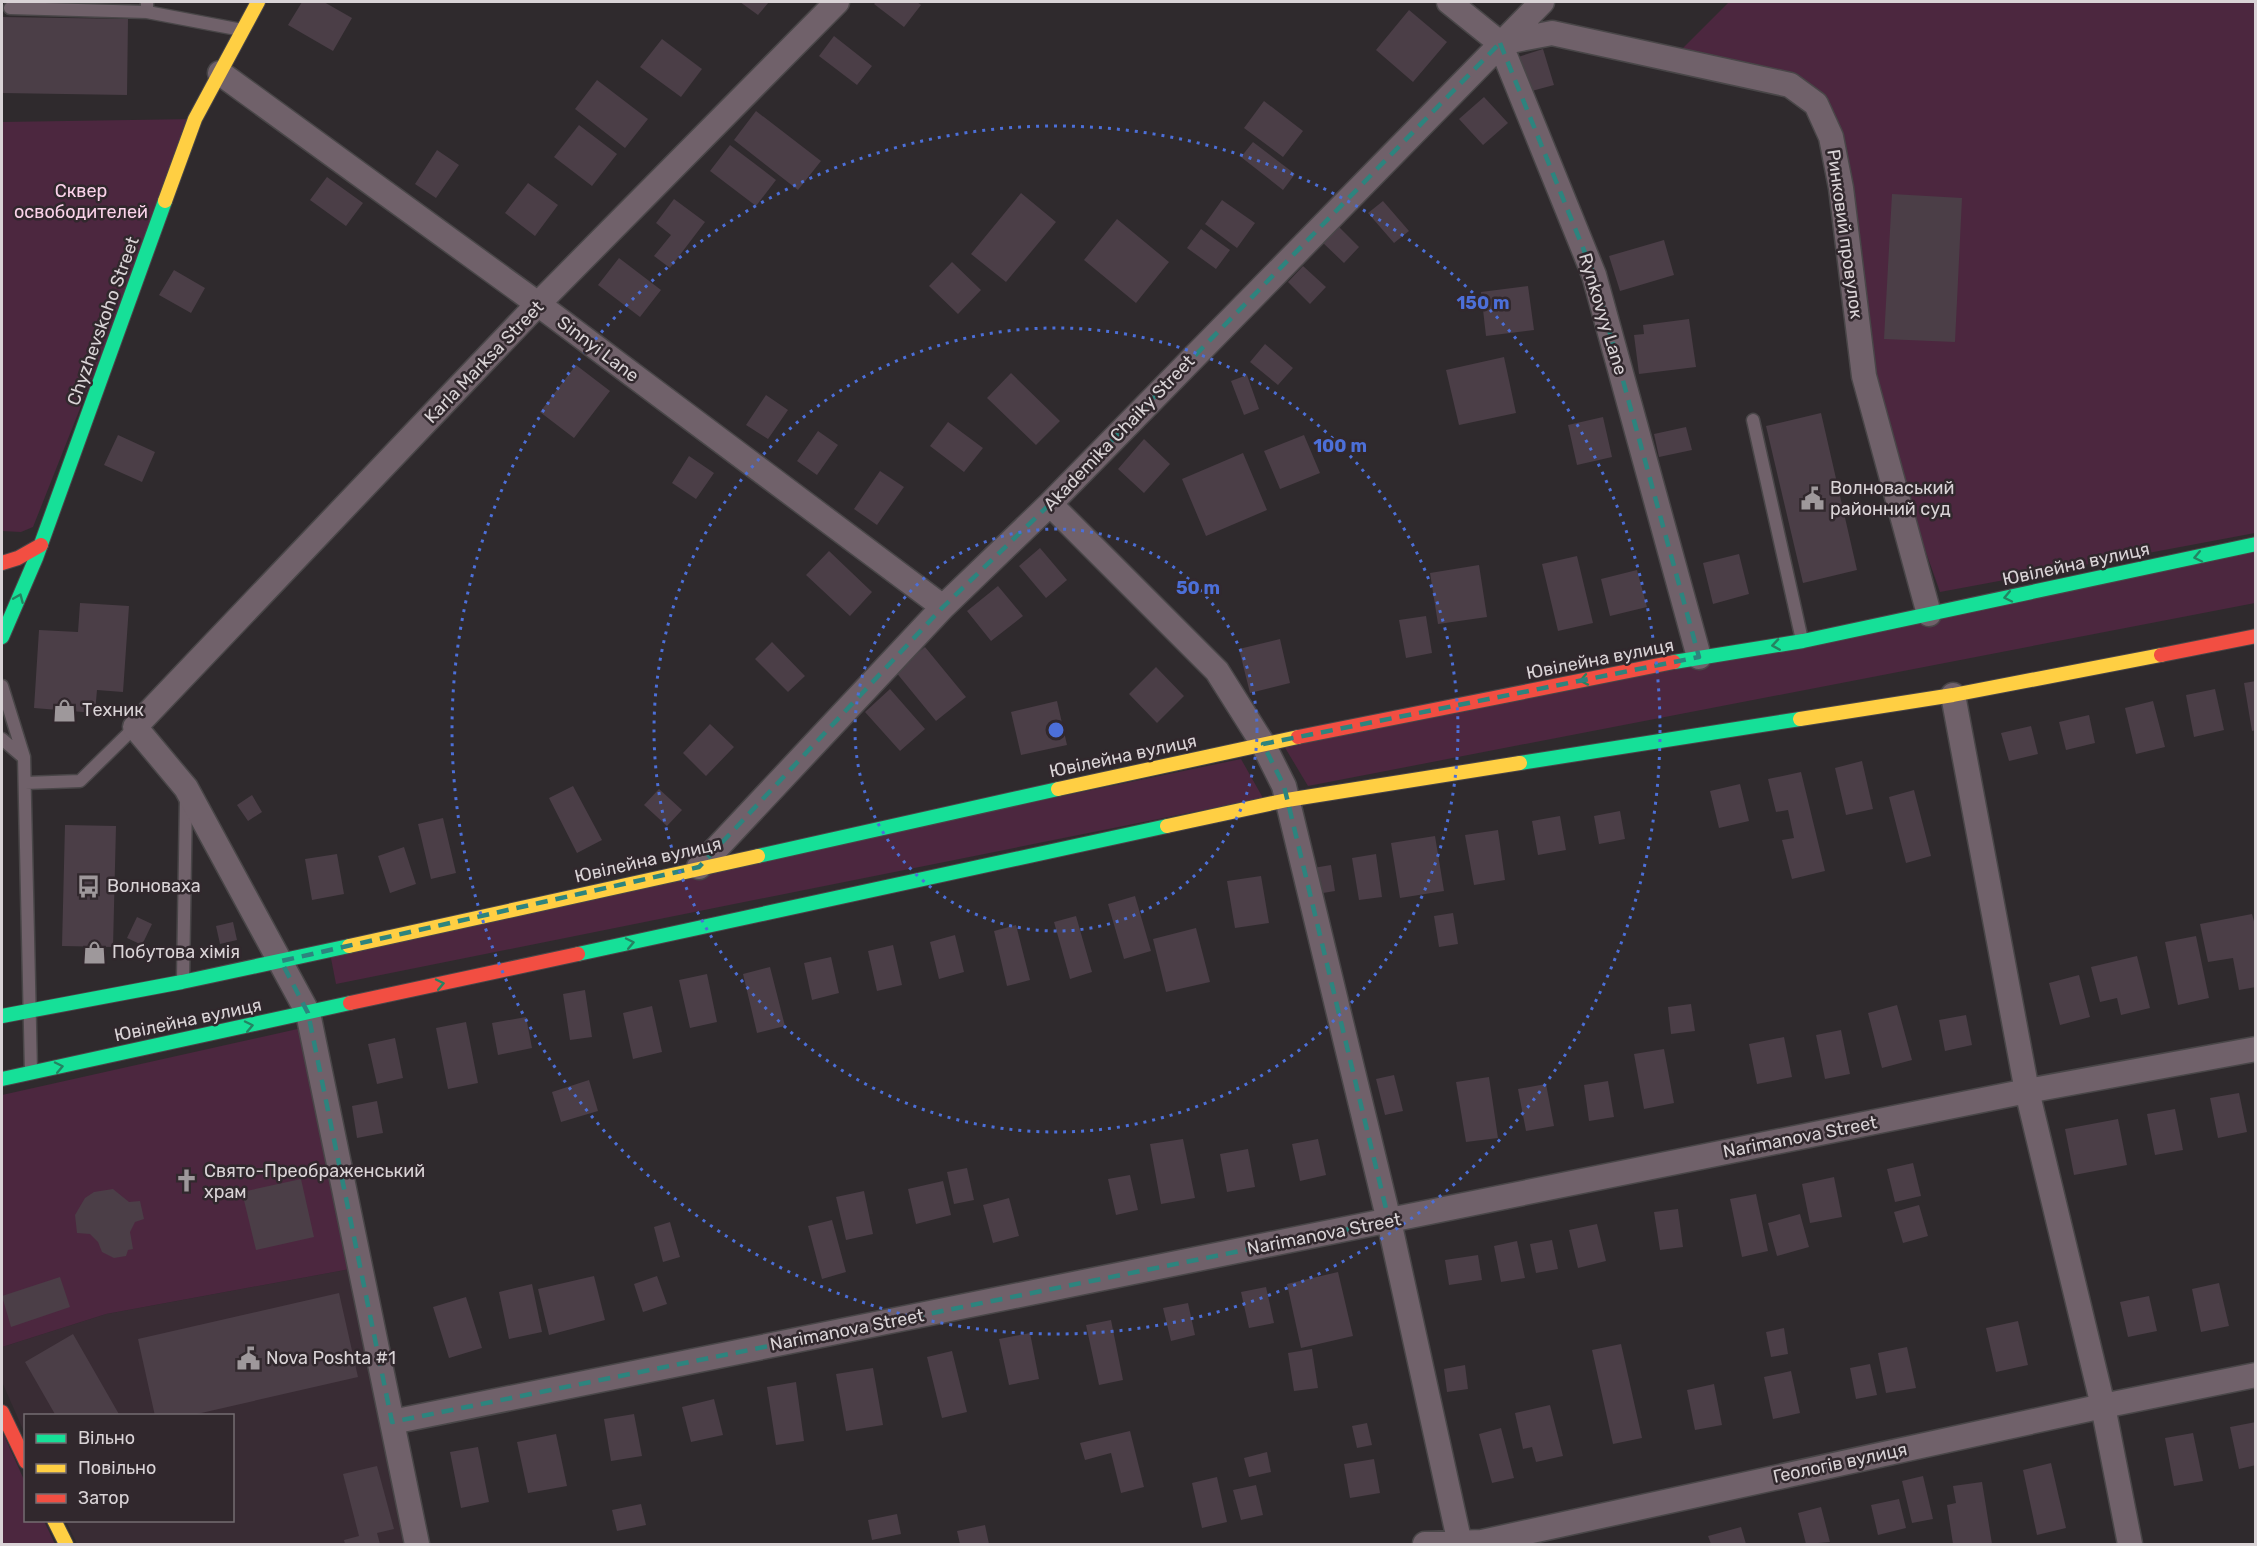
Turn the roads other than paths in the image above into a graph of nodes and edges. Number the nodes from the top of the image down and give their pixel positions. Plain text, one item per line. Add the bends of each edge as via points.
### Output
1 (258, 2) edge
2 (837, 2) edge
3 (1449, 2) edge
4 (1542, 2) edge
5 (147, 7) edge
6 (9, 8) dead end
7 (243, 30) junction
8 (1500, 43) junction
9 (220, 73) junction
10 (538, 304) junction
11 (1753, 420) dead end
12 (1050, 504) junction
13 (41, 544) junction
14 (2256, 544) edge
15 (36, 558) junction
16 (2, 563) edge
17 (10, 580) dead end
18 (943, 607) junction
19 (1929, 614) junction
20 (2256, 636) edge
21 (2, 637) edge
22 (1803, 641) junction
23 (1699, 657) junction
24 (2, 686) edge
25 (1953, 695) junction
26 (135, 727) junction
27 (2, 739) edge
28 (1263, 744) junction
29 (24, 757) junction
30 (25, 783) junction
31 (186, 788) junction
32 (1287, 800) junction
33 (699, 867) junction
34 (280, 961) junction
35 (183, 982) junction
36 (31, 1010) junction
37 (308, 1013) junction
38 (2, 1016) edge
39 (2256, 1049) edge
40 (31, 1073) junction
41 (2, 1079) edge
42 (2027, 1091) junction
43 (1389, 1221) junction
44 (2256, 1375) edge
45 (2103, 1406) junction
46 (2, 1412) edge
47 (392, 1422) junction
48 (24, 1458) edge
49 (54, 1522) edge
50 (1460, 1544) edge
51 (66, 1545) edge
52 (417, 1545) edge
53 (1425, 1545) edge
54 (2130, 1545) edge

1 - 7 street, Chyzhevskoho Street
2 - 10 street, Karla Marksa Street
3 - 8 street, Rynkovyy Lane
4 - 8 street, Akademika Chaiky Street
5 - 6 lane
5 - 7 lane
7 - 9 street, Chyzhevskoho Street
8 - 12 street, Akademika Chaiky Street
8 - 19 street, Ринковий провулок via 1552,33 1790,85 1816,104 1831,137 1841,188 1864,376
8 - 23 street, Rynkovyy Lane via 1594,275
9 - 10 street, Sinnyi Lane
9 - 13 street, Chyzhevskoho Street via 195,119
10 - 18 street, Sinnyi Lane
10 - 26 street, Karla Marksa Street
11 - 22 lane
12 - 18 street, Akademika Chaiky Street
12 - 28 street via 1217,671
13 - 15 street, Chyzhevskoho Street
13 - 16 street
14 -> 19 street, Ювілейна вулиця
15 - 17 street
21 -> 15 street, Chyzhevskoho Street
18 - 33 street, Akademika Chaiky Street
19 - 22 street, Ювілейна вулиця
20 - 25 street, Ювілейна вулиця
22 -> 23 street, Ювілейна вулиця
23 -> 28 street, Ювілейна вулиця
24 - 29 lane
25 - 32 street, Ювілейна вулиця
25 - 42 street
26 - 30 lane via 80,781
26 - 31 street
27 - 29 lane
28 - 32 street
28 - 33 street, Ювілейна вулиця
29 - 30 lane
30 - 36 lane
31 - 34 street
31 - 35 lane
37 -> 32 street, Ювілейна вулиця
32 - 43 street
33 - 34 street, Ювілейна вулиця
34 - 35 street, Ювілейна вулиця
34 - 37 street
35 - 36 street, Ювілейна вулиця
36 - 38 street, Ювілейна вулиця
36 - 40 lane
40 -> 37 street, Ювілейна вулиця
37 - 47 street
39 - 42 street, Narimanova Street
40 - 41 street, Ювілейна вулиця
42 - 43 street, Narimanova Street
42 - 45 street
43 - 47 street, Narimanova Street
43 - 50 street
44 - 45 street, Геологів вулиця
45 - 50 street, Геологів вулиця
45 - 54 street
46 - 48 street
47 - 52 street
49 - 51 street
50 - 53 street, Геологів вулиця

